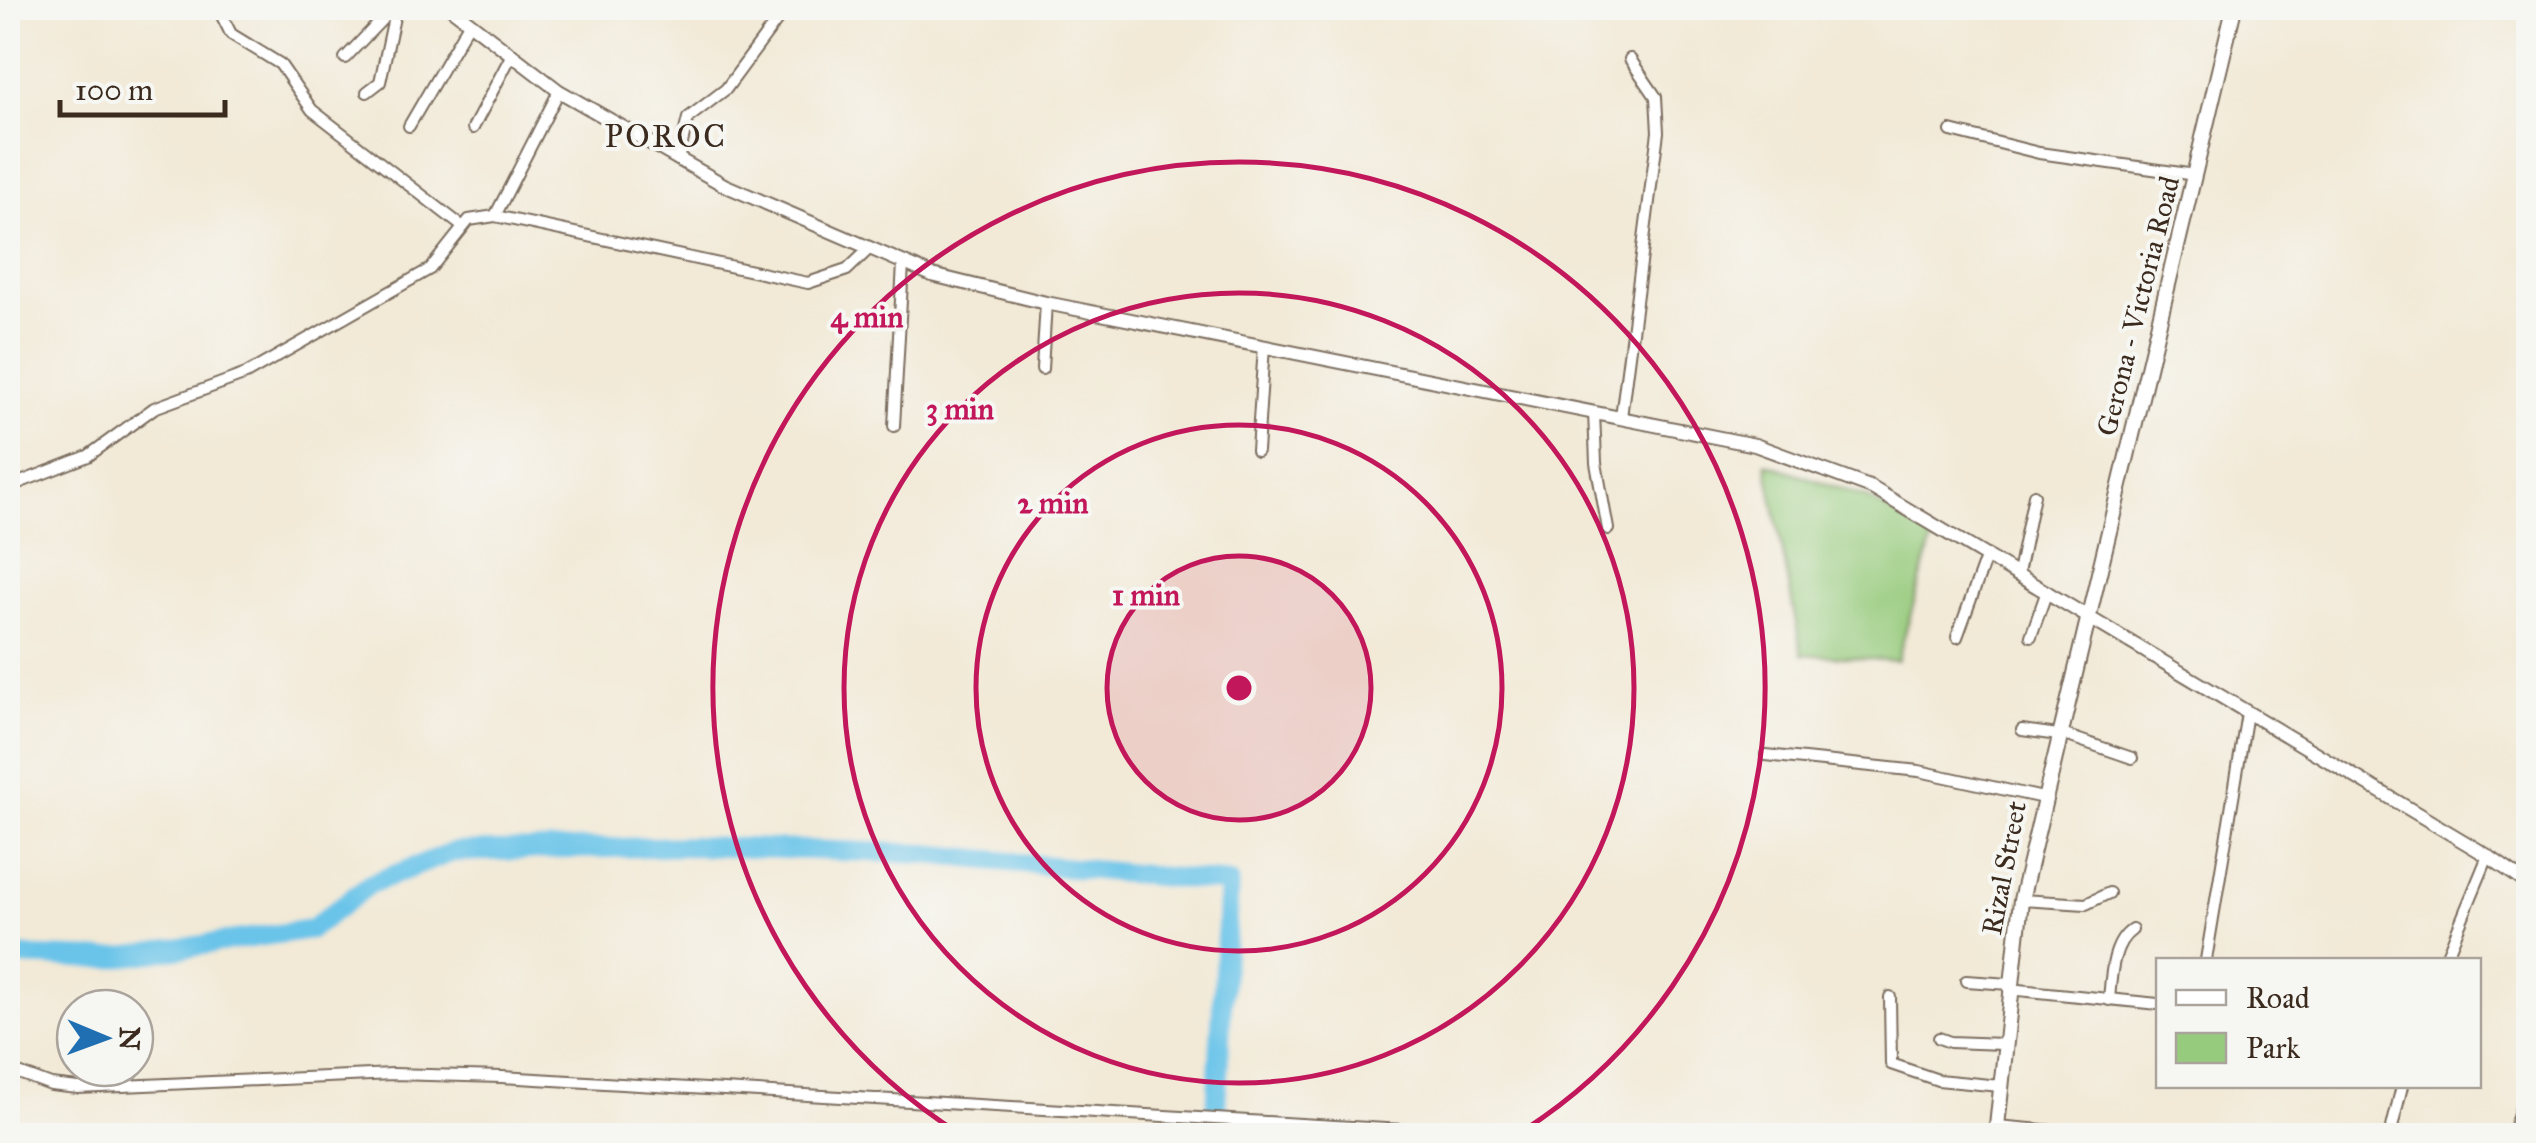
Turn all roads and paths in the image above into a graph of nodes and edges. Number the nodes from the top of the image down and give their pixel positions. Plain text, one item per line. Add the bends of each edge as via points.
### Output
1 (394, 8) edge
2 (450, 8) edge
3 (786, 8) edge
4 (2234, 8) edge
5 (221, 14) dead end
6 (469, 23) junction
7 (511, 56) junction
8 (345, 58) dead end
9 (1630, 59) dead end
10 (559, 91) junction
11 (368, 92) dead end
12 (409, 126) dead end
13 (473, 128) dead end
14 (1951, 131) dead end
15 (678, 160) junction
16 (2195, 175) junction
17 (495, 216) junction
18 (463, 227) junction
19 (868, 250) junction
20 (903, 264) junction
21 (1046, 303) junction
22 (1264, 346) junction
23 (1042, 369) dead end
24 (1594, 412) junction
25 (1621, 418) junction
26 (894, 426) dead end
27 (1257, 450) dead end
28 (8, 487) edge
29 (2034, 494) dead end
30 (1608, 530) dead end
31 (1988, 556) junction
32 (2018, 573) junction
33 (2047, 590) junction
34 (2088, 615) junction
35 (2032, 636) dead end
36 (1956, 637) dead end
37 (2247, 713) junction
38 (2022, 730) dead end
39 (2059, 734) junction
40 (1766, 755) dead end
41 (2132, 758) dead end
42 (2043, 798) junction
43 (2488, 856) junction
44 (2528, 884) edge
45 (2110, 892) dead end
46 (2021, 900) junction
47 (2132, 930) dead end
48 (2206, 958) edge
49 (2445, 958) edge
50 (1966, 981) dead end
51 (2010, 987) junction
52 (1890, 997) dead end
53 (2109, 1000) junction
54 (2156, 1004) edge
55 (1939, 1038) dead end
56 (2003, 1044) junction
57 (8, 1069) edge
58 (2528, 1084) edge
59 (2000, 1086) junction
60 (2402, 1088) edge
61 (1996, 1131) edge
62 (1504, 1136) edge
63 (2110, 1136) edge
64 (2390, 1136) edge
65 (2512, 1136) edge

1 - 8 street
1 - 11 street via 380,82
2 - 6 street
3 - 15 street via 726,89 688,118
4 - 16 main road, Gerona - Victoria Road
5 - 18 street via 231,34 280,64 312,110
6 - 7 street
6 - 12 street
7 - 10 street
7 - 13 street
9 - 25 street via 1656,97 1658,132
10 - 15 street
10 - 17 street
14 - 16 street via 2039,152
15 - 19 street
16 - 34 main road, Gerona - Victoria Road
17 - 18 street via 476,217
17 - 19 street via 808,284 847,270
18 - 28 street via 430,269 215,388 154,408 88,456
19 - 20 street
20 - 21 street
20 - 26 street
21 - 22 street
21 - 23 street
22 - 24 street
22 - 27 street
24 - 25 street
24 - 30 street
25 - 31 street via 1790,456 1872,488
29 - 32 street
31 - 32 street
31 - 36 street
32 - 33 street
33 - 34 street
33 - 35 street
34 - 37 street
34 - 39 main road, Rizal Street
37 - 43 street
37 - 48 street
38 - 39 street
39 - 41 street
39 - 42 main road, Rizal Street
40 - 42 street via 1919,771
42 - 46 main road, Rizal Street
43 - 44 street
43 - 49 street
45 - 46 street via 2086,904
46 - 51 main road, Rizal Street
47 - 53 street via 2114,959
50 - 51 street
51 - 53 street
51 - 56 main road, Rizal Street
52 - 59 street via 1891,1064 1938,1080
53 - 54 street
55 - 56 street
56 - 59 main road, Rizal Street
57 - 62 street via 78,1088 393,1074 502,1077
58 - 65 street
59 - 61 main road, Rizal Street
60 - 64 street
61 - 63 street

